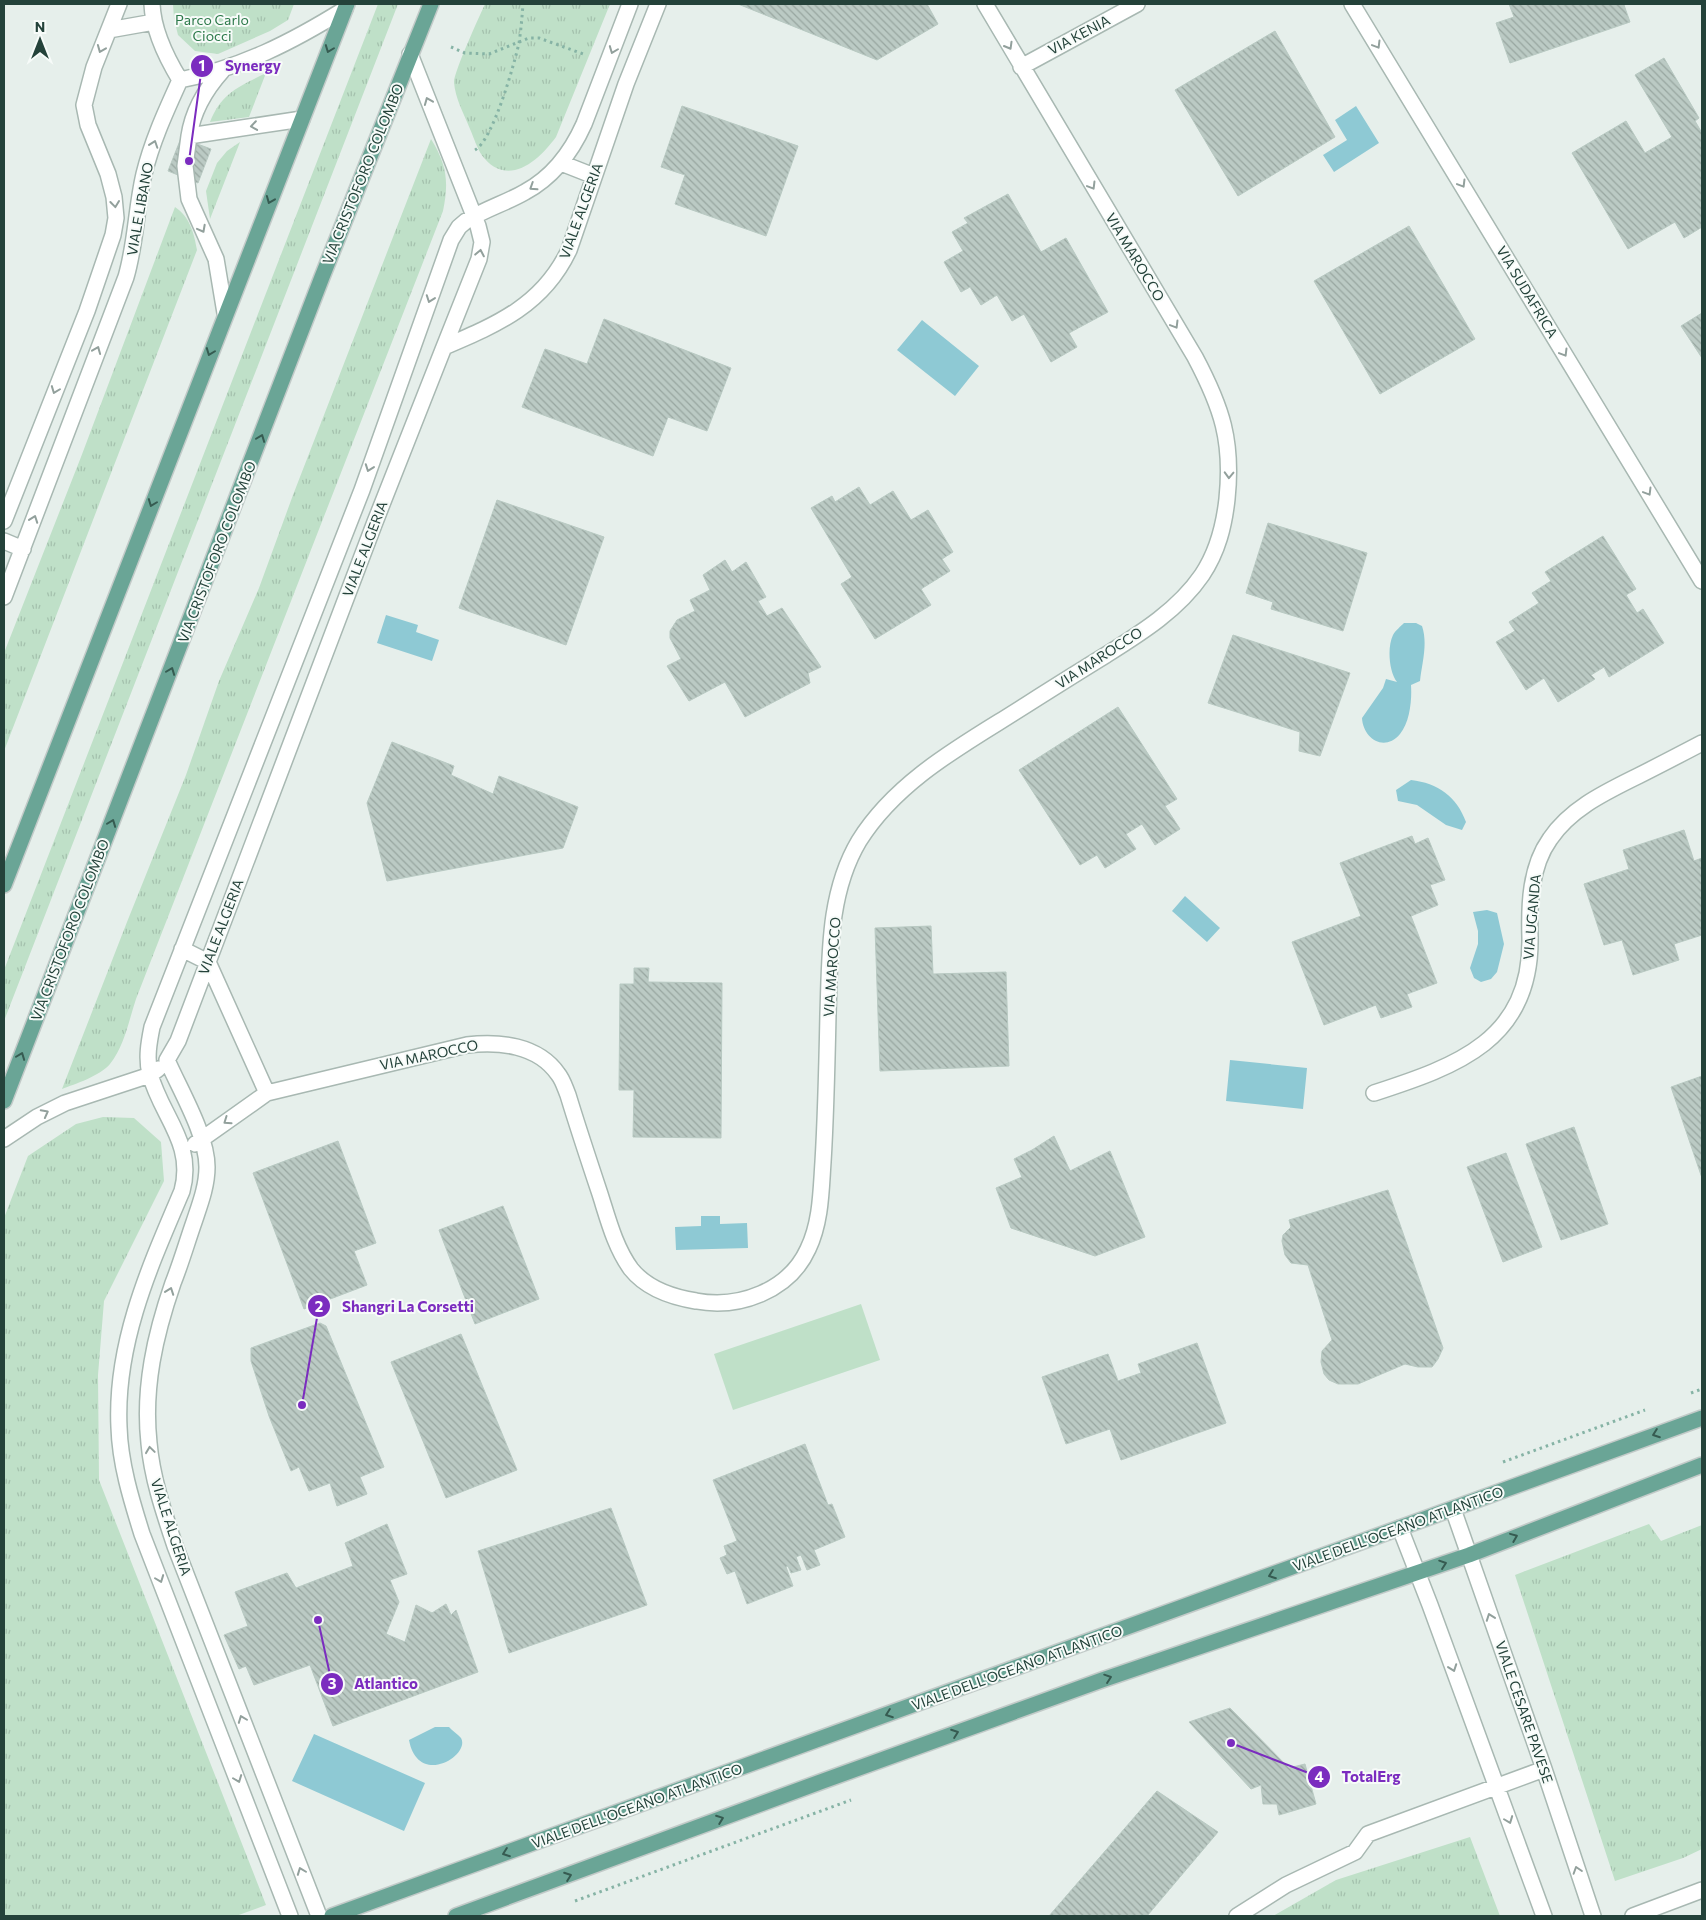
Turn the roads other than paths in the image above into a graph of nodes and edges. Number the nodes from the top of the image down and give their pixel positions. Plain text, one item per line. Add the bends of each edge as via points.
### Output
1 (119, 4) edge
2 (152, 4) edge
3 (431, 4) edge
4 (630, 4) edge
5 (658, 4) edge
6 (985, 4) edge
7 (1137, 4) edge
8 (1352, 4) edge
9 (346, 6) edge
10 (154, 22) junction
11 (109, 30) junction
12 (410, 54) junction
13 (1021, 67) junction
14 (222, 70) junction
15 (180, 80) junction
16 (302, 119) junction
17 (188, 136) junction
18 (561, 163) junction
19 (594, 176) junction
20 (474, 216) junction
21 (225, 313) junction
22 (444, 348) junction
23 (67, 360) junction
24 (90, 369) junction
25 (382, 434) junction
26 (406, 442) junction
27 (352, 513) junction
28 (4, 521) edge
29 (374, 522) junction
30 (4, 541) edge
31 (23, 549) junction
32 (1702, 581) edge
33 (4, 597) edge
34 (1702, 743) edge
35 (4, 885) edge
36 (182, 949) junction
37 (208, 962) junction
38 (167, 1060) junction
39 (150, 1075) junction
40 (267, 1093) junction
41 (1374, 1094) dead end
42 (4, 1101) edge
43 (202, 1138) junction
44 (4, 1139) edge
45 (184, 1153) junction
46 (1702, 1418) edge
47 (1702, 1465) edge
48 (1453, 1509) junction
49 (1400, 1528) junction
50 (1469, 1555) junction
51 (1417, 1573) junction
52 (193, 1592) junction
53 (169, 1601) junction
54 (1544, 1769) junction
55 (1497, 1787) junction
56 (1702, 1890) edge
57 (290, 1916) edge
58 (319, 1916) edge
59 (332, 1916) edge
60 (456, 1916) edge
61 (1237, 1916) edge
62 (1544, 1916) edge
63 (1593, 1916) edge
64 (1633, 1916) edge

1 - 11 street, VIALE LIBANO
2 - 10 street
3 - 12 main road, VIA CRISTOFORO COLOMBO
4 -> 18 street, VIALE ALGERIA via 584,124
5 - 19 street, VIALE ALGERIA
6 -> 13 street, VIA MAROCCO
7 - 13 street, VIA KENIA
8 -> 32 street, VIA SUDAFRICA
9 - 14 street via 284,44
9 -> 16 main road
10 - 11 street
10 - 15 street via 166,55
11 -> 23 street, VIALE LIBANO via 84,105 88,125 111,184 116,208 115,226 102,270
20 -> 12 street
42 -> 12 main road, VIA CRISTOFORO COLOMBO
13 -> 40 street, VIA MAROCCO via 1211,389 1222,416 1229,452 1222,535 1205,570 1170,610 1131,639 932,765 889,803 860,839 840,886 832,934 820,1198 814,1236 804,1258 778,1285 741,1301 715,1304 696,1301 664,1293 649,1285 632,1270 616,1241 560,1076 548,1061 520,1048 495,1043 467,1045
14 - 15 street
14 - 17 street via 202,96
24 -> 15 street, VIALE LIBANO via 126,277 146,167
16 -> 17 street
16 -> 21 main road
17 -> 21 street via 185,166 189,199 216,259
18 - 19 street
18 -> 20 street, VIALE ALGERIA via 539,184
19 - 22 street, VIALE ALGERIA via 570,250 548,284 514,313
22 -> 20 street via 479,259 482,242
20 -> 25 street, VIALE ALGERIA via 459,227 452,240
21 -> 35 main road
22 - 26 street, VIALE ALGERIA
23 - 24 street
23 -> 28 street, VIALE LIBANO
31 -> 24 street, VIALE LIBANO
25 - 26 street
25 -> 27 street, VIALE ALGERIA
26 - 29 street, VIALE ALGERIA
27 - 29 street
27 - 36 street, VIALE ALGERIA
29 - 37 street, VIALE ALGERIA
30 - 31 street
31 - 33 street, VIALE LIBANO
34 - 41 street, VIA UGANDA via 1586,804 1549,840 1538,862 1532,892 1529,959 1524,988 1512,1015 1503,1026 1480,1047 1450,1066
36 - 37 street
36 - 39 street, VIALE ALGERIA via 152,1027 148,1050
37 - 38 street, VIALE ALGERIA via 178,1041
37 - 40 street
38 - 39 street
38 - 43 street, VIALE ALGERIA
44 -> 39 street via 65,1103
39 - 45 street, VIALE ALGERIA
40 -> 43 street
43 - 45 street
52 -> 43 street, VIALE ALGERIA via 163,1510 151,1459 147,1416 156,1340 206,1183 207,1166
45 -> 53 street, VIALE ALGERIA via 184,1184 132,1321 118,1398 120,1445 131,1497
46 -> 48 main road, VIALE DELL'OCEANO ATLANTICO
50 -> 47 main road
48 - 49 main road, VIALE DELL'OCEANO ATLANTICO
48 - 50 street, VIALE CESARE PAVESE
49 - 51 street
49 -> 59 main road, VIALE DELL'OCEANO ATLANTICO
51 -> 50 main road
54 -> 50 street, VIALE CESARE PAVESE
51 -> 55 street
60 -> 51 main road via 1102,1680
52 - 53 street
58 -> 52 street, VIALE ALGERIA
53 -> 57 street, VIALE ALGERIA
54 - 55 street
63 -> 54 street, VIALE CESARE PAVESE
55 - 61 street via 1368,1834 1355,1852 1286,1885
55 -> 62 street
56 - 64 street

